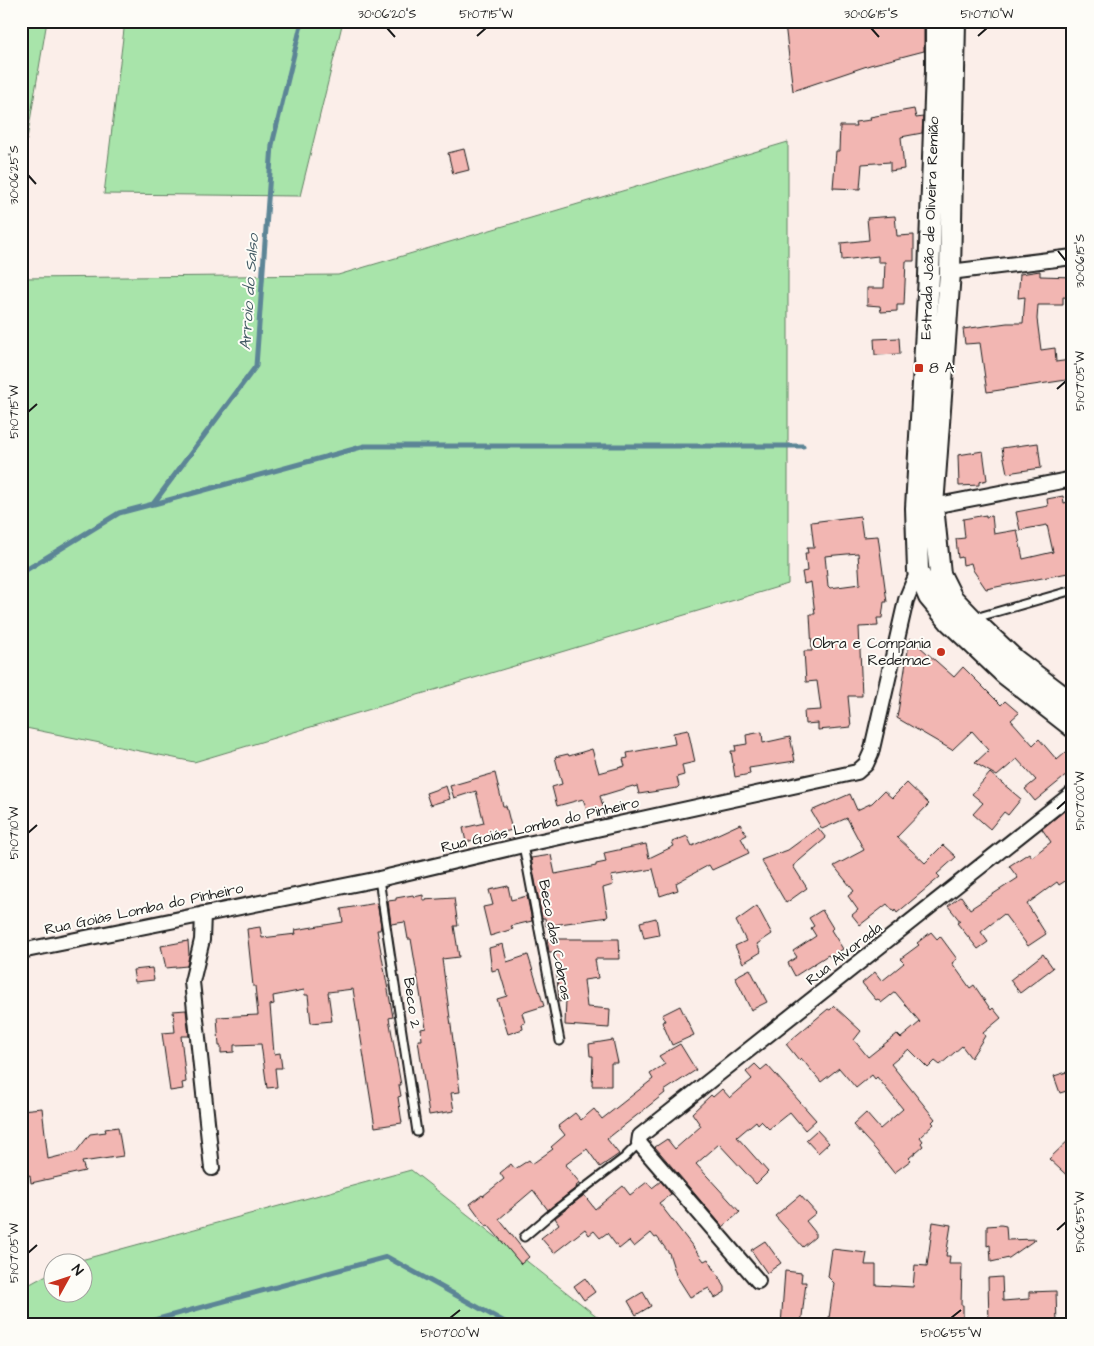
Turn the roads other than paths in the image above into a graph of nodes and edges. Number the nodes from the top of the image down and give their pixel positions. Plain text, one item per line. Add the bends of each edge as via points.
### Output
1 (936, 21) edge
2 (954, 21) edge
3 (1073, 257) edge
4 (950, 272) junction
5 (1073, 479) edge
6 (933, 506) junction
7 (918, 571) junction
8 (1073, 590) edge
9 (972, 618) junction
10 (1073, 704) edge
11 (1073, 727) edge
12 (1073, 793) edge
13 (522, 845) junction
14 (379, 879) junction
15 (203, 914) junction
16 (21, 951) edge
17 (560, 1041) dead end
18 (417, 1132) dead end
19 (639, 1142) junction
20 (212, 1168) dead end
21 (524, 1237) dead end
22 (758, 1281) dead end

1 - 7 main road, Estrada João de Oliveira Remião via 929,276 916,508
2 - 4 main road, Estrada João de Oliveira Remião
3 - 4 street
4 - 6 main road, Estrada João de Oliveira Remião
5 - 6 street
6 - 9 main road, Estrada João de Oliveira Remião via 940,574 952,598
7 - 11 main road, Estrada João de Oliveira Remião via 929,597 950,622 1004,674
7 - 13 street, Rua Goiás Lomba do Pinheiro via 906,600 871,753 857,772
8 - 9 lane
9 - 10 main road, Estrada João de Oliveira Remião via 1015,660
12 - 19 street, Rua Alvorada via 640,1136
13 - 14 street, Rua Goiás Lomba do Pinheiro
13 - 17 lane, Beco das Cobras
14 - 15 street, Rua Goiás Lomba do Pinheiro
14 - 18 lane, Beco 2
15 - 16 street, Rua Goiás Lomba do Pinheiro
15 - 20 street via 202,940 192,982
19 - 21 lane, Rua Alvorada via 624,1158
19 - 22 street

